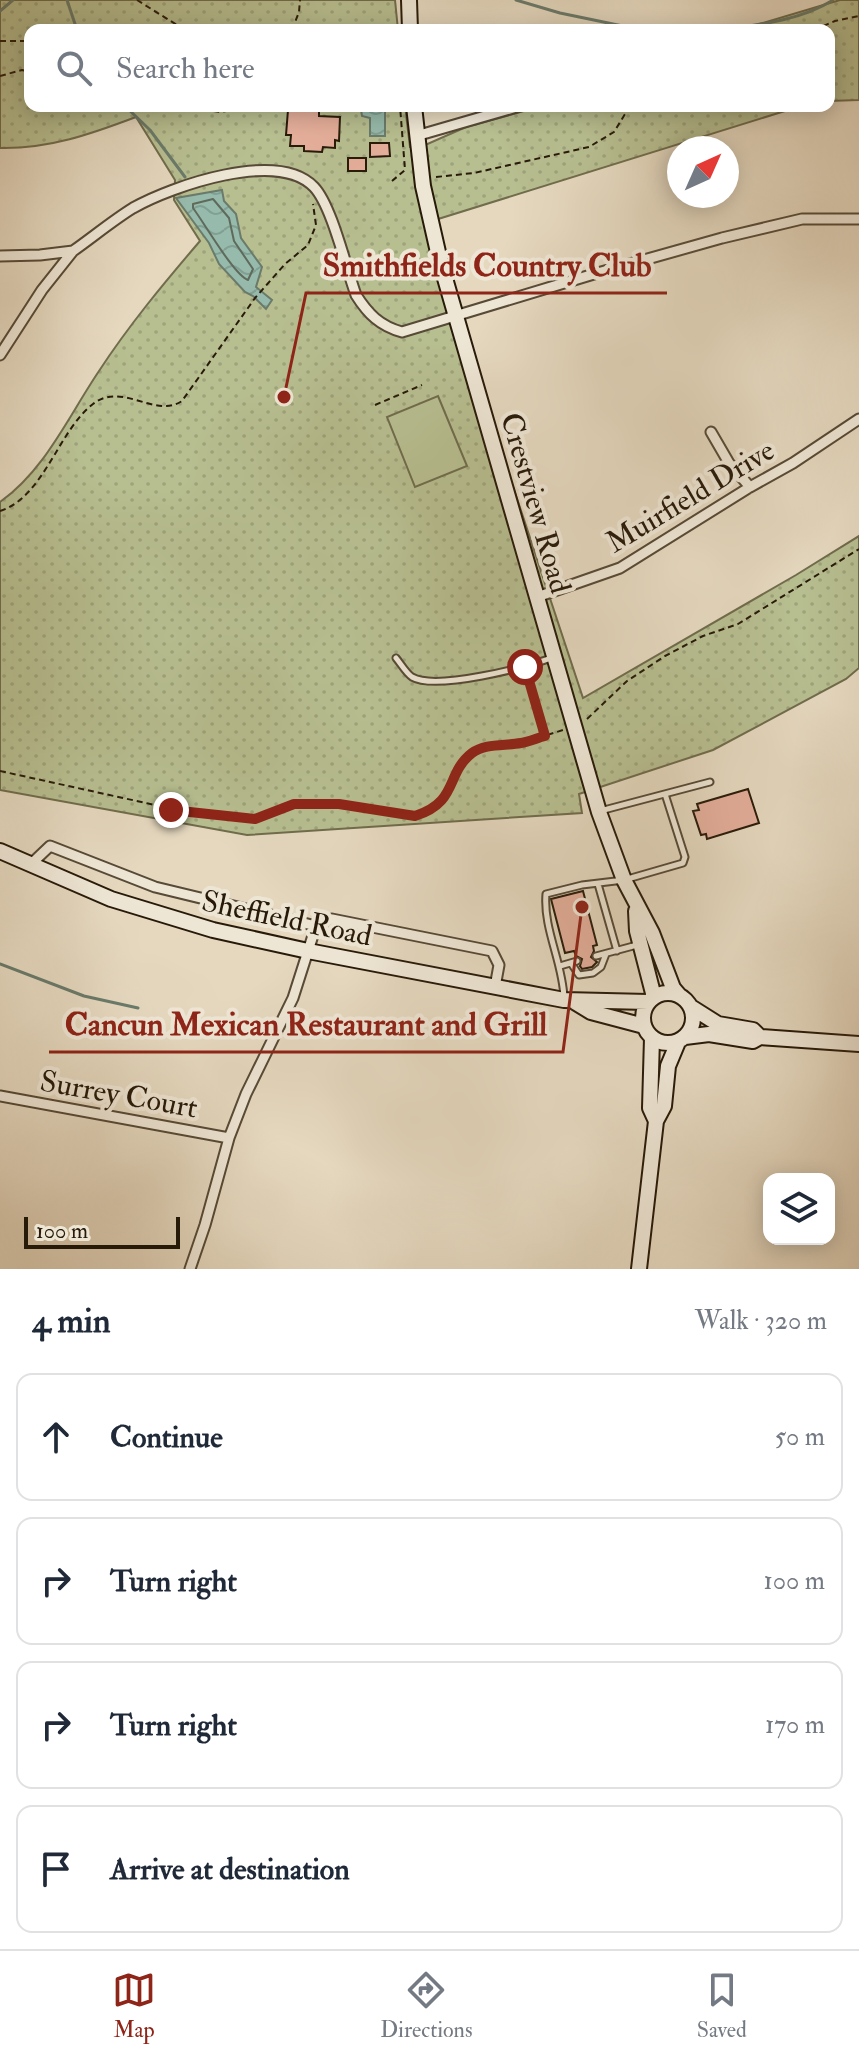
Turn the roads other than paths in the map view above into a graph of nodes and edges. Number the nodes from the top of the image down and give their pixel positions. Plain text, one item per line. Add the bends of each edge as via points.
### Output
1 (409, 0) edge
2 (410, 24) edge
3 (414, 112) edge
4 (499, 112) edge
5 (416, 136) junction
6 (859, 219) edge
7 (73, 251) junction
8 (0, 256) edge
9 (455, 317) junction
10 (0, 355) edge
11 (859, 419) edge
12 (711, 432) dead end
13 (750, 487) junction
14 (537, 597) junction
15 (554, 657) junction
16 (396, 658) dead end
17 (710, 782) dead end
18 (665, 794) junction
19 (599, 812) junction
20 (0, 851) edge
21 (30, 865) junction
22 (624, 880) junction
23 (598, 884) junction
24 (636, 907) junction
25 (316, 926) junction
26 (640, 944) junction
27 (308, 951) junction
28 (617, 951) junction
29 (606, 954) junction
30 (596, 956) dead end
31 (560, 966) junction
32 (495, 987) junction
33 (679, 995) junction
34 (651, 1000) junction
35 (568, 1001) junction
36 (691, 1007) junction
37 (648, 1032) junction
38 (760, 1037) junction
39 (681, 1040) junction
40 (859, 1044) edge
41 (0, 1096) edge
42 (656, 1121) junction
43 (229, 1138) junction
44 (190, 1269) edge
45 (639, 1269) edge

1 - 2 street
3 - 5 street, Crestview Road
4 - 5 street
5 - 9 street, Crestview Road via 431,228
6 - 9 street via 802,219 736,235
7 - 8 street
7 - 9 street via 133,208 166,193 229,175 282,172 304,179 318,192 356,295 375,319 402,332
7 - 10 street
9 - 14 street, Crestview Road
11 - 13 street, Muirfield Drive
12 - 13 street
13 - 14 street, Muirfield Drive via 620,568
14 - 15 street, Crestview Road
15 - 16 lane via 440,682 410,676
15 - 19 street, Crestview Road
17 - 18 lane
18 - 19 lane
18 - 22 lane via 683,863
19 - 22 street, Crestview Road
20 - 21 street, Sheffield Road
21 - 25 street via 50,846 155,887
21 - 27 street, Sheffield Road via 153,914
22 - 23 lane
22 - 24 street, Crestview Road
23 - 28 lane
23 - 31 lane via 546,894
24 - 26 street, Crestview Road
24 - 33 street, Crestview Road
25 - 27 street
25 - 32 street via 332,919 492,951 499,965
26 - 28 lane
26 - 34 street, Crestview Road
27 - 32 street, Sheffield Road
27 - 43 street via 293,998
28 - 29 lane
29 - 30 lane
29 - 31 lane via 601,967 586,975 579,975 574,962
31 - 35 lane
32 - 35 street, Sheffield Road
33 - 34 street
33 - 36 street
34 - 35 street, Sheffield Road
34 - 37 street via 643,1018
35 - 37 street, Sheffield Road
36 - 38 street via 718,1024 753,1030
36 - 39 street via 693,1023
37 - 39 street via 661,1043
37 - 42 street via 650,1108
38 - 39 street via 753,1041 709,1034
38 - 40 street
39 - 42 street via 668,1066 664,1106
41 - 43 street, Surrey Court
42 - 45 street
43 - 44 street

